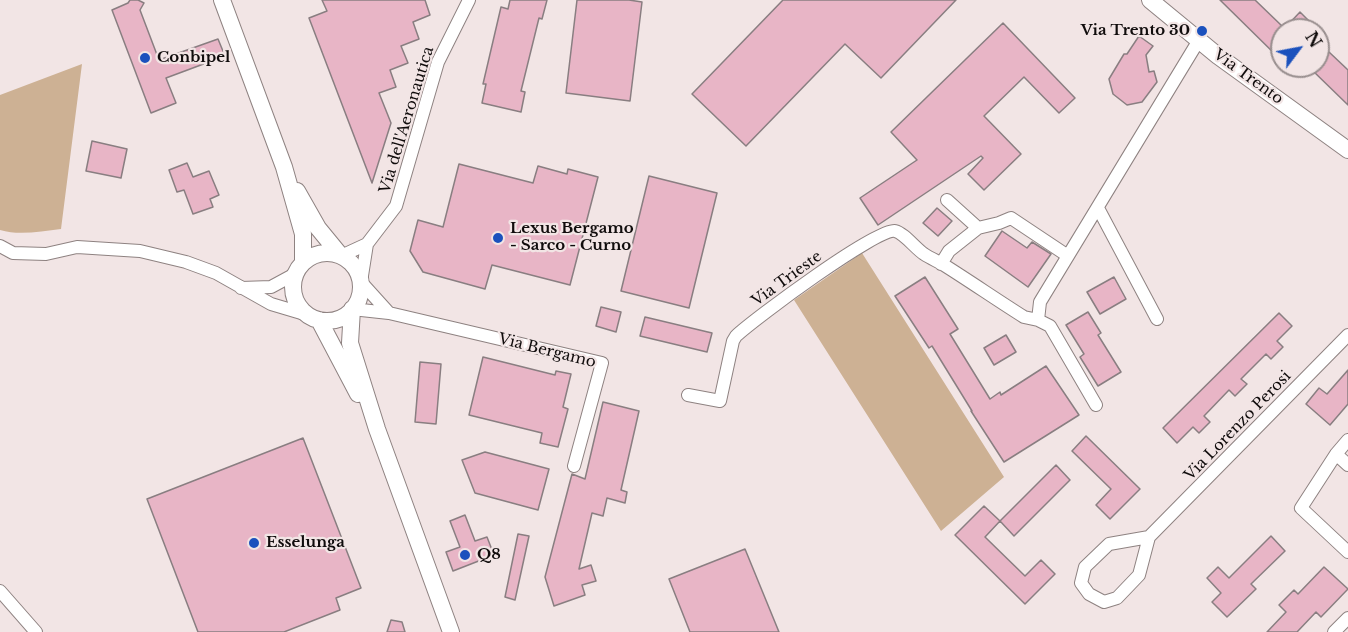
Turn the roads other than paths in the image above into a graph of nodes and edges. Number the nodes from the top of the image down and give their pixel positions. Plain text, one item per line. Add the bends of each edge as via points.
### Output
1 (222, 0) edge
2 (469, 0) edge
3 (1150, 0) edge
4 (1199, 40) junction
5 (1348, 150) edge
6 (284, 167) junction
7 (947, 200) dead end
8 (1098, 208) junction
9 (978, 228) junction
10 (367, 244) junction
11 (0, 246) edge
12 (13, 254) junction
13 (341, 256) junction
14 (1068, 256) junction
15 (0, 259) edge
16 (941, 264) junction
17 (299, 268) junction
18 (361, 282) junction
19 (240, 288) junction
20 (352, 309) junction
21 (389, 313) junction
22 (314, 318) junction
23 (1157, 319) dead end
24 (1038, 320) junction
25 (1348, 335) edge
26 (688, 394) dead end
27 (1096, 405) dead end
28 (376, 429) junction
29 (1348, 440) edge
30 (1336, 454) junction
31 (1348, 465) edge
32 (574, 466) dead end
33 (1149, 537) junction
34 (1348, 552) edge
35 (0, 591) edge
36 (1348, 618) edge
37 (36, 632) edge
38 (451, 632) edge
39 (1334, 632) edge

1 - 6 main road
2 - 10 street, Via dell'Aeronautica via 438,62 396,206
3 - 4 main road, Via Trento
4 - 5 main road, Via Trento
4 - 8 street
6 - 13 main road via 318,228
6 - 17 main road via 303,234
7 - 9 street
8 - 14 street
8 - 23 street
9 - 14 street via 1011,218
9 - 16 street via 949,251
10 - 13 street, Via dell'Aeronautica
10 - 18 street, Via dell'Aeronautica
11 - 12 street
12 - 15 street
12 - 19 street via 46,254 77,247 140,251 216,273
13 - 17 main road via 321,253 311,256
13 - 18 main road via 354,267
14 - 24 street via 1040,302
16 - 24 street, Via Trieste via 1024,317
16 - 26 street, Via Trieste via 899,233 883,233 787,296 736,336 720,401
17 - 19 street via 271,287
17 - 22 main road via 293,289 297,304
18 - 20 main road
18 - 21 street
19 - 22 street via 271,304
20 - 21 street, Via Bergamo
20 - 22 main road via 332,321
20 - 28 main road via 350,343
21 - 32 street, Via Bergamo via 602,363
22 - 28 main road
24 - 27 street, Via Trieste via 1050,326
25 - 33 street, Via Lorenzo Perosi
28 - 38 main road
29 - 30 street
30 - 31 street
30 - 34 street via 1301,508
33 - 33 street, Via Lorenzo Perosi via 1109,544 1084,567 1081,583 1089,594 1104,602 1116,598 1139,575
35 - 37 street
36 - 39 street

